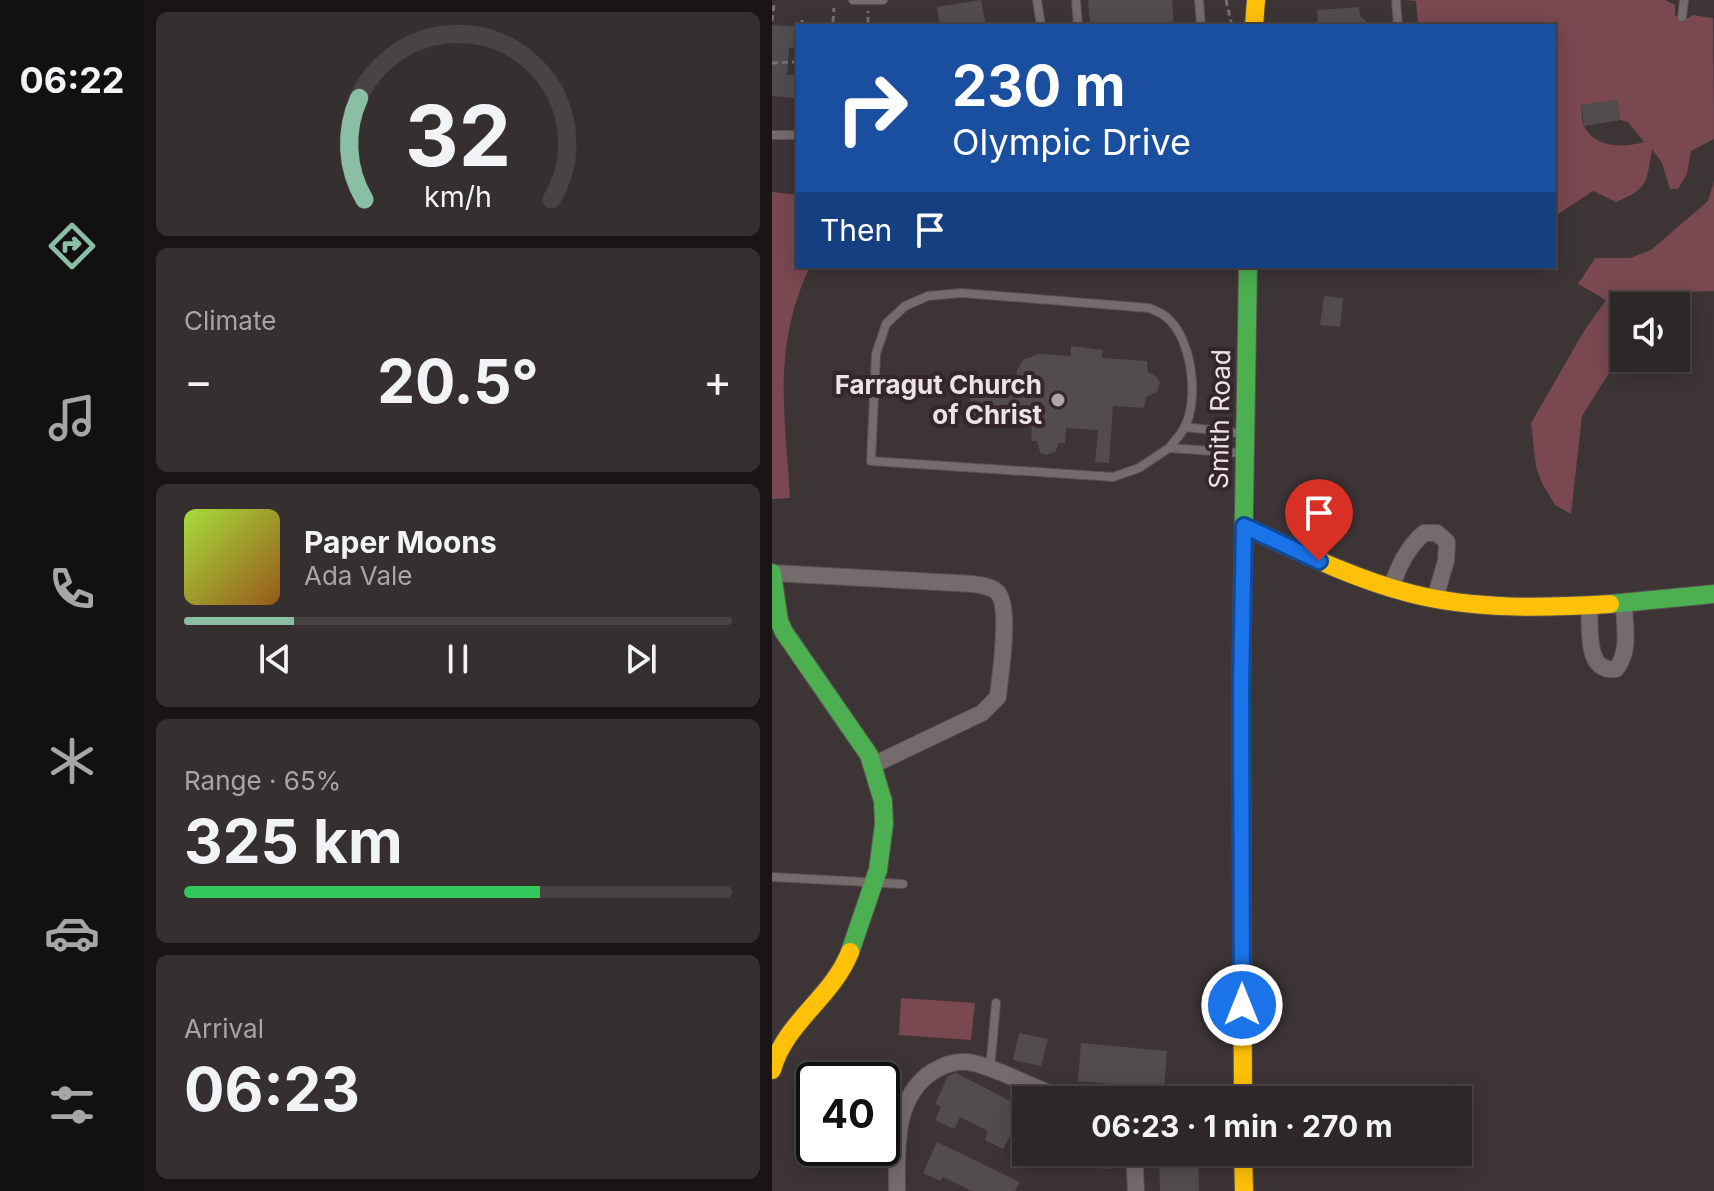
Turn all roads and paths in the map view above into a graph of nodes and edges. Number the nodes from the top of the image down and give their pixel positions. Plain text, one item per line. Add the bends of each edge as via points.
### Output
1 (853, 0) edge
2 (883, 0) edge
3 (1037, 0) edge
4 (1076, 0) edge
5 (1199, 0) edge
6 (1226, 0) edge
7 (1256, 0) edge
8 (1396, 0) edge
9 (1684, 0) edge
10 (774, 4) dead end
11 (834, 8) dead end
12 (869, 10) dead end
13 (1682, 17) dead end
14 (802, 20) dead end
15 (772, 21) edge
16 (833, 22) dead end
17 (868, 23) dead end
18 (802, 24) edge
19 (1041, 24) edge
20 (1078, 24) edge
21 (1201, 24) edge
22 (1232, 24) edge
23 (1254, 24) edge
24 (1398, 24) edge
25 (796, 59) edge
26 (794, 62) junction
27 (772, 63) edge
28 (796, 65) edge
29 (772, 135) edge
30 (796, 135) edge
31 (1248, 268) edge
32 (1185, 427) junction
33 (1245, 444) junction
34 (1169, 448) junction
35 (1244, 526) junction
36 (773, 573) edge
37 (1391, 588) junction
38 (1714, 594) edge
39 (1435, 598) junction
40 (1624, 602) junction
41 (1589, 606) junction
42 (776, 620) edge
43 (873, 765) junction
44 (772, 877) edge
45 (876, 882) junction
46 (903, 884) dead end
47 (996, 1003) dead end
48 (772, 1070) edge
49 (990, 1070) junction
50 (1028, 1086) edge
51 (1243, 1086) edge
52 (1135, 1166) edge
53 (1243, 1166) edge
54 (897, 1191) edge
55 (1136, 1191) edge
56 (1244, 1191) edge

1 - 2 lane
3 - 19 lane
4 - 20 lane
5 - 21 lane
6 - 22 path
7 - 23 street
8 - 24 lane
9 - 13 lane
10 - 15 path
11 - 16 path
12 - 17 path
14 - 18 path
25 - 26 path
26 - 27 path
26 - 28 path
29 - 30 lane
31 - 33 street, Smith Road
32 - 33 lane
32 - 34 lane
32 - 34 lane via 1193,391 1183,343 1168,318 1149,308 962,293 928,296 905,306 886,324 876,354 871,461 1113,477
33 - 34 lane
33 - 35 street, Smith Road
35 - 37 street
35 - 51 street, Smith Road
36 - 42 street
36 - 43 street via 974,584 1000,596 1004,610 995,702
37 - 39 street
37 - 39 street via 1411,545 1424,533 1437,533 1447,542
38 - 40 street
39 - 41 street via 1470,605
40 - 41 street
40 - 41 street via 1625,650 1616,669 1608,670 1593,657
42 - 43 street
43 - 45 street via 884,817
44 - 45 lane
45 - 46 lane
45 - 48 street via 837,978 789,1032
47 - 49 lane
49 - 50 street
49 - 54 street via 956,1061 922,1078 903,1111
52 - 55 street
53 - 56 street

